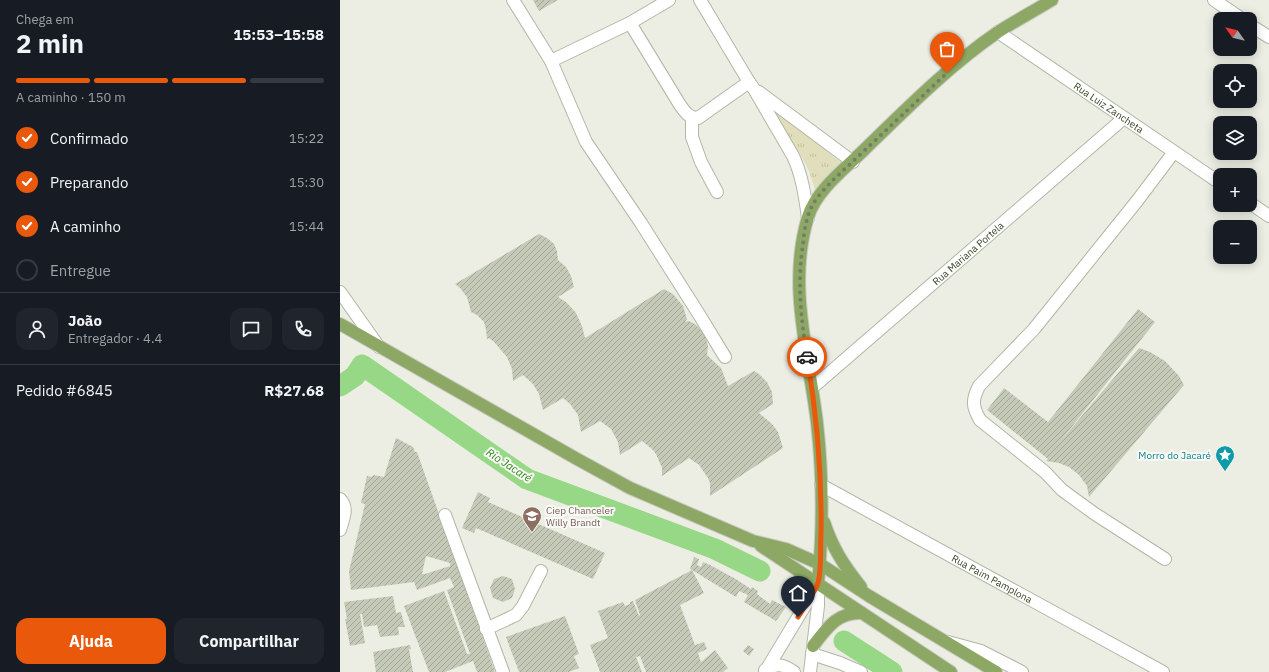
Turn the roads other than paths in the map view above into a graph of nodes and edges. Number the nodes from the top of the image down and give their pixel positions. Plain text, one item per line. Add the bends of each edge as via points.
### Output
1 (513, 0) edge
2 (669, 0) edge
3 (701, 0) edge
4 (1052, 0) edge
5 (1214, 0) edge
6 (1232, 12) edge
7 (630, 23) junction
8 (1257, 29) edge
9 (998, 32) junction
10 (1269, 38) edge
11 (551, 60) junction
12 (752, 85) junction
13 (692, 118) junction
14 (1124, 118) junction
15 (1174, 152) junction
16 (852, 162) junction
17 (1213, 178) edge
18 (717, 192) dead end
19 (1257, 208) edge
20 (1269, 216) edge
21 (808, 218) junction
22 (340, 292) edge
23 (340, 324) edge
24 (376, 345) junction
25 (725, 357) dead end
26 (812, 388) junction
27 (821, 485) junction
28 (340, 499) edge
29 (821, 511) junction
30 (445, 515) dead end
31 (340, 530) edge
32 (753, 541) junction
33 (1165, 559) dead end
34 (820, 564) junction
35 (541, 571) dead end
36 (818, 584) junction
37 (869, 596) junction
38 (862, 613) junction
39 (486, 630) junction
40 (940, 640) junction
41 (812, 650) junction
42 (764, 671) edge
43 (503, 672) edge
44 (794, 672) edge
45 (810, 672) edge
46 (861, 672) edge
47 (951, 672) edge
48 (996, 672) edge
49 (1022, 672) edge
50 (1163, 672) edge

1 - 11 street
2 - 7 street
3 - 12 street
4 - 9 main road
5 - 6 street
7 - 11 street
7 - 13 street via 680,105
8 - 10 street
9 - 14 street, Rua Luiz Zancheta
9 - 16 main road via 958,63
11 - 25 street via 586,142 645,229
12 - 13 street via 698,118
12 - 16 street
12 - 21 street via 797,164
13 - 18 street via 692,137 701,162
14 - 15 street, Rua Luiz Zancheta
14 - 26 street, Rua Mariana Portela
15 - 17 street, Rua Luiz Zancheta
15 - 33 street via 1034,329 980,386 974,397 974,410 980,420 1045,472 1062,490
16 - 21 main road via 817,198
19 - 20 street
21 - 26 main road via 801,257 800,302
22 - 24 street
23 - 24 main road
24 - 32 main road via 610,477 653,499
26 - 27 main road
27 - 29 main road
27 - 50 street, Rua Paim Pamplona
28 - 31 street via 345,507
29 - 34 main road
29 - 37 main road via 840,560
30 - 39 street
32 - 34 main road via 786,549
32 - 36 main road
34 - 36 main road
34 - 37 main road
35 - 39 street via 516,615
36 - 38 main road
36 - 41 street
36 - 42 street
37 - 40 main road
38 - 41 main road via 844,615 824,632
38 - 47 main road
39 - 43 street
40 - 48 main road
40 - 49 street via 981,651
41 - 45 street
41 - 46 street
42 - 44 street via 781,665

